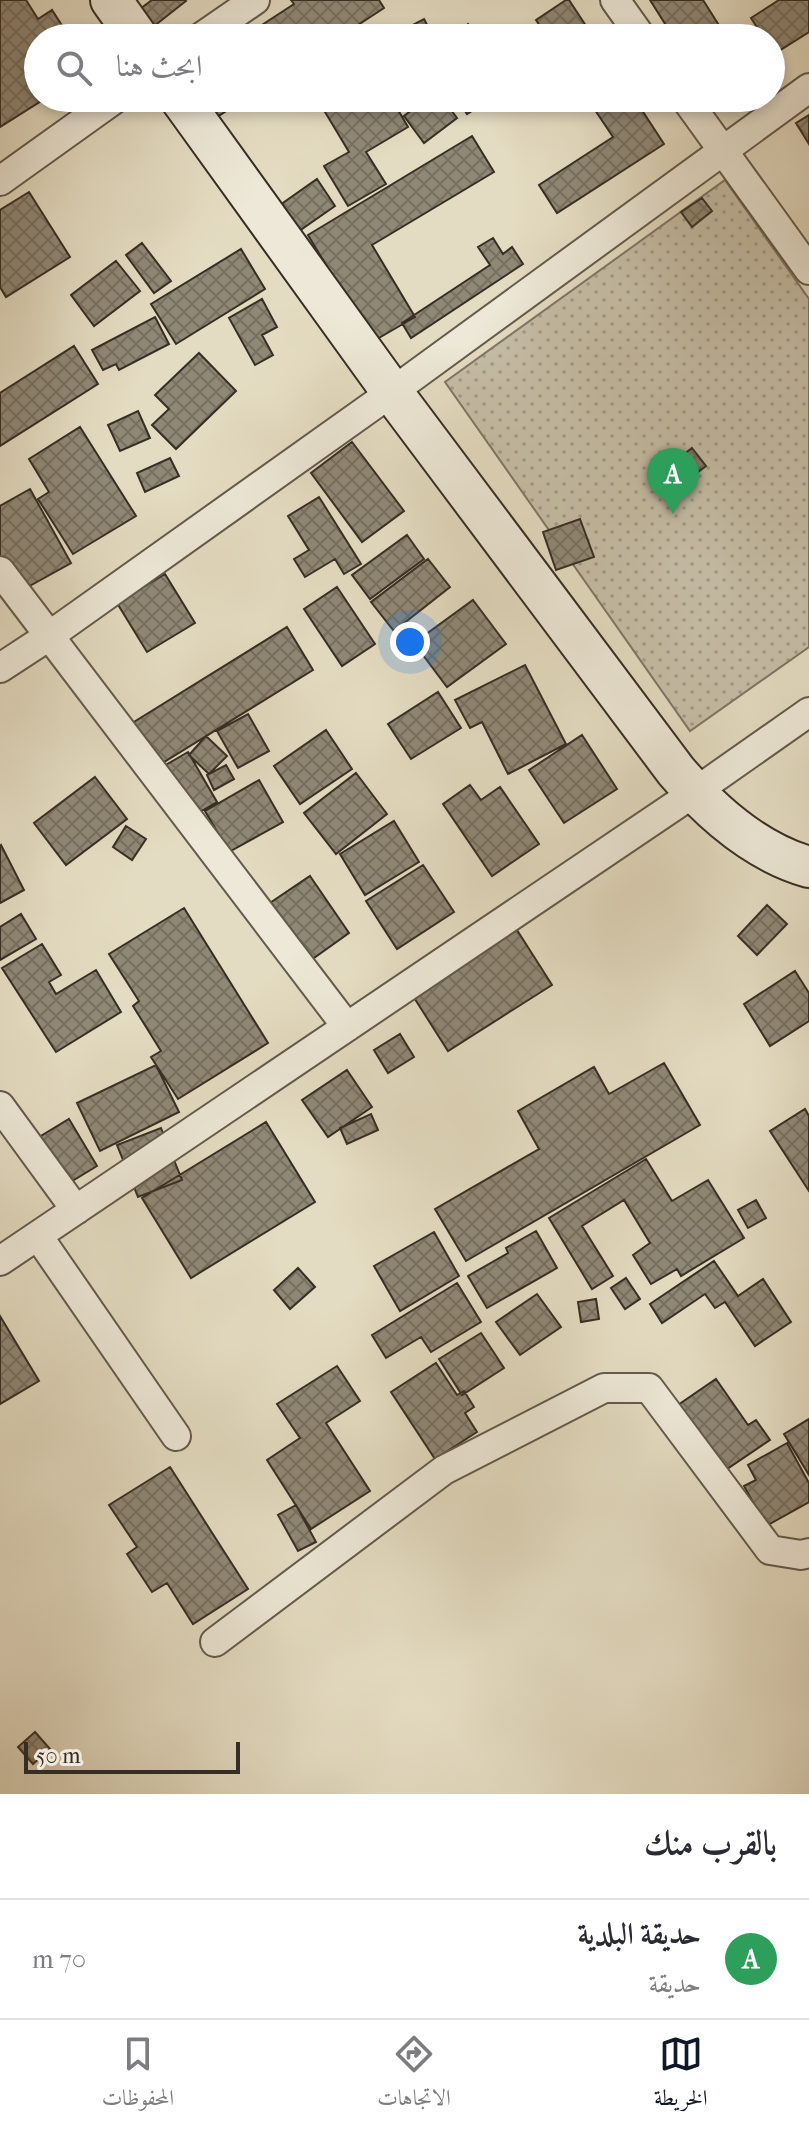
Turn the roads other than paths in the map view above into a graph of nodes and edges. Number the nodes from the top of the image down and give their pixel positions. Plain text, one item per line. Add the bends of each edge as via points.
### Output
1 (111, 0) edge
2 (255, 0) edge
3 (615, 0) edge
4 (128, 24) edge
5 (220, 24) edge
6 (632, 24) edge
7 (809, 88) edge
8 (785, 106) edge
9 (96, 112) edge
10 (190, 112) edge
11 (695, 112) edge
12 (776, 112) edge
13 (723, 151) junction
14 (0, 181) edge
15 (809, 270) edge
16 (392, 392) junction
17 (0, 571) edge
18 (49, 636) junction
19 (0, 668) edge
20 (809, 712) edge
21 (695, 792) junction
22 (809, 867) edge
23 (347, 1027) junction
24 (0, 1106) edge
25 (76, 1210) junction
26 (38, 1236) junction
27 (0, 1261) edge
28 (176, 1436) dead end
29 (809, 1553) edge
30 (215, 1642) dead end

1 - 4 main road
2 - 5 street
3 - 6 street
7 - 8 street
9 - 14 street
10 - 16 main road
11 - 13 street
12 - 13 street
13 - 15 street
13 - 16 street
16 - 18 street
16 - 21 main road
17 - 18 street
18 - 19 street
18 - 23 street
20 - 21 street
21 - 22 main road via 772,852
21 - 23 street
23 - 25 street
24 - 25 street
25 - 26 street
26 - 27 street
26 - 28 street
29 - 30 street via 770,1550 649,1388 604,1388 444,1470

